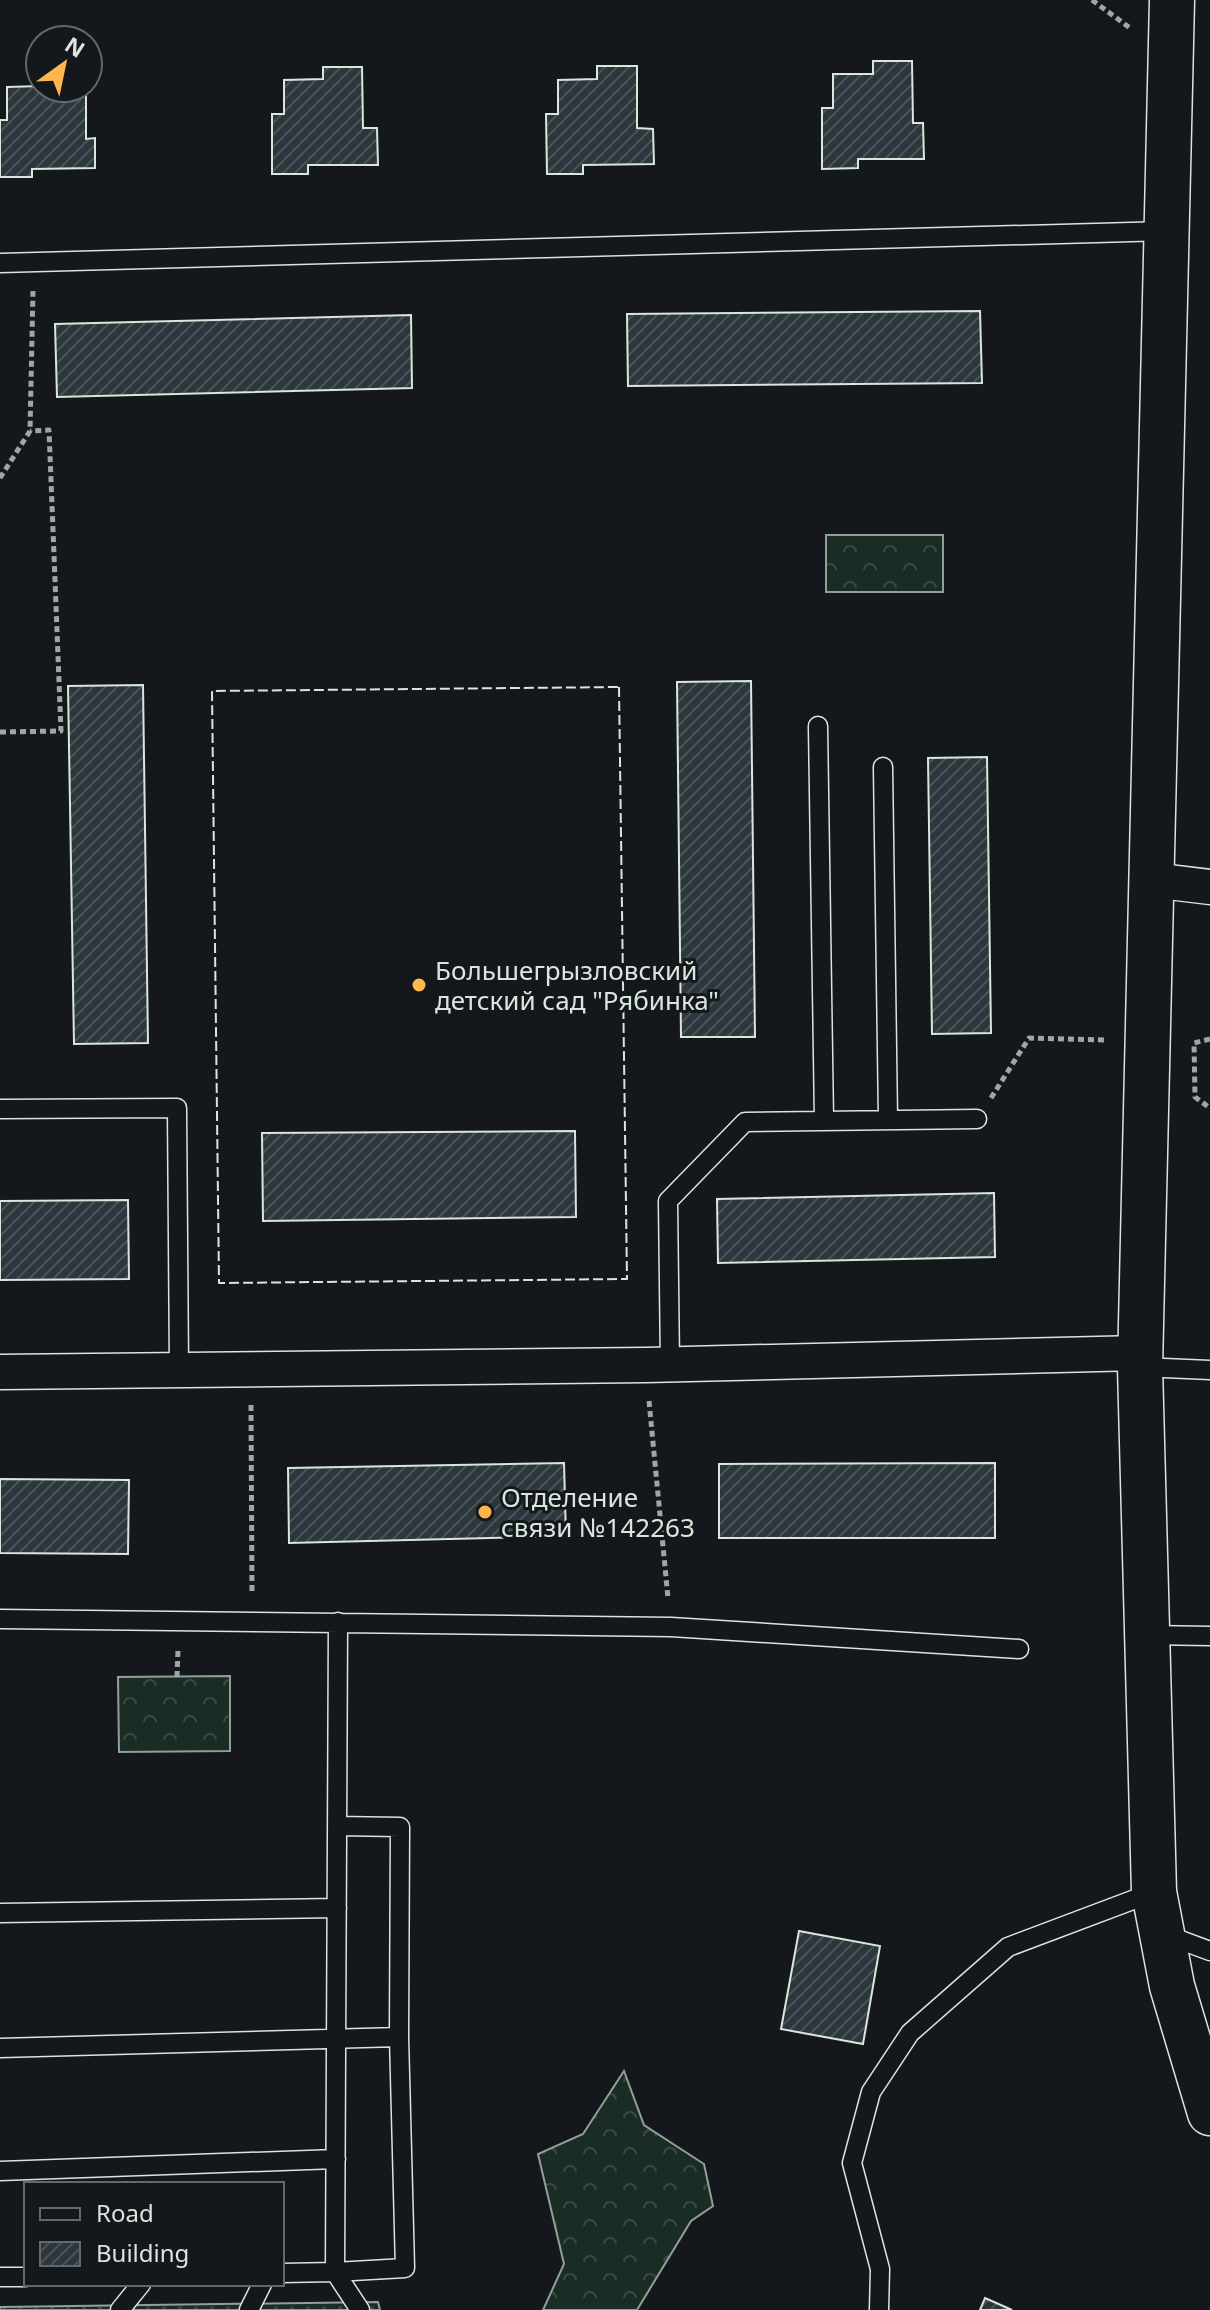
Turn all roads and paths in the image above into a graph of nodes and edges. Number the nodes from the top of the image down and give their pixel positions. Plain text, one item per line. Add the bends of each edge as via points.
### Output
1 (1172, 0) edge
2 (1167, 231) junction
3 (34, 262) junction
4 (0, 263) edge
5 (30, 431) junction
6 (0, 478) edge
7 (818, 726) dead end
8 (0, 732) edge
9 (883, 767) dead end
10 (1152, 880) junction
11 (1210, 887) edge
12 (1210, 1039) edge
13 (1121, 1041) dead end
14 (1210, 1108) edge
15 (0, 1109) edge
16 (977, 1119) joint
17 (888, 1120) junction
18 (824, 1121) junction
19 (1140, 1360) junction
20 (658, 1365) junction
21 (179, 1370) junction
22 (251, 1370) junction
23 (1210, 1370) edge
24 (0, 1372) edge
25 (0, 1619) edge
26 (252, 1620) junction
27 (338, 1622) junction
28 (671, 1627) junction
29 (1147, 1635) junction
30 (1210, 1636) edge
31 (1019, 1649) dead end
32 (337, 1826) junction
33 (1154, 1892) junction
34 (337, 1908) junction
35 (0, 1913) edge
36 (1162, 1934) junction
37 (1210, 1951) edge
38 (399, 2037) junction
39 (337, 2039) junction
40 (0, 2048) edge
41 (1210, 2113) edge
42 (336, 2159) junction
43 (0, 2171) edge
44 (335, 2272) junction
45 (284, 2273) edge
46 (0, 2277) edge
47 (24, 2277) edge
48 (139, 2286) edge
49 (261, 2286) edge
50 (120, 2310) edge
51 (249, 2310) edge
52 (360, 2310) edge
53 (879, 2310) edge

1 - 2 street
2 - 3 lane
2 - 10 street
3 - 4 lane
3 - 5 path
5 - 6 path
5 - 8 path via 49,430 61,731
7 - 18 lane
9 - 17 lane
10 - 11 street
10 - 19 street
12 - 14 path via 1194,1043 1195,1097
13 - 16 path via 1029,1038
15 - 21 lane via 177,1108
16 - 17 lane
17 - 18 lane
18 - 20 lane via 745,1122 668,1201
19 - 20 street
19 - 23 lane
19 - 29 street
20 - 22 street
20 - 28 path
21 - 22 street
21 - 24 street
22 - 26 path
25 - 26 lane
26 - 27 lane
27 - 28 lane
27 - 32 lane
28 - 31 lane
29 - 30 lane
29 - 33 street
32 - 34 lane
32 - 38 lane via 400,1827
33 - 36 street
33 - 53 lane via 1008,1947 910,2033 871,2092 852,2163 880,2269
34 - 35 lane
34 - 39 lane
36 - 37 lane
36 - 41 street
38 - 39 lane
38 - 44 lane via 405,2268
39 - 40 lane
39 - 42 lane
42 - 43 lane
42 - 44 lane
44 - 45 lane
44 - 52 lane
46 - 47 lane
48 - 50 lane
49 - 51 lane

